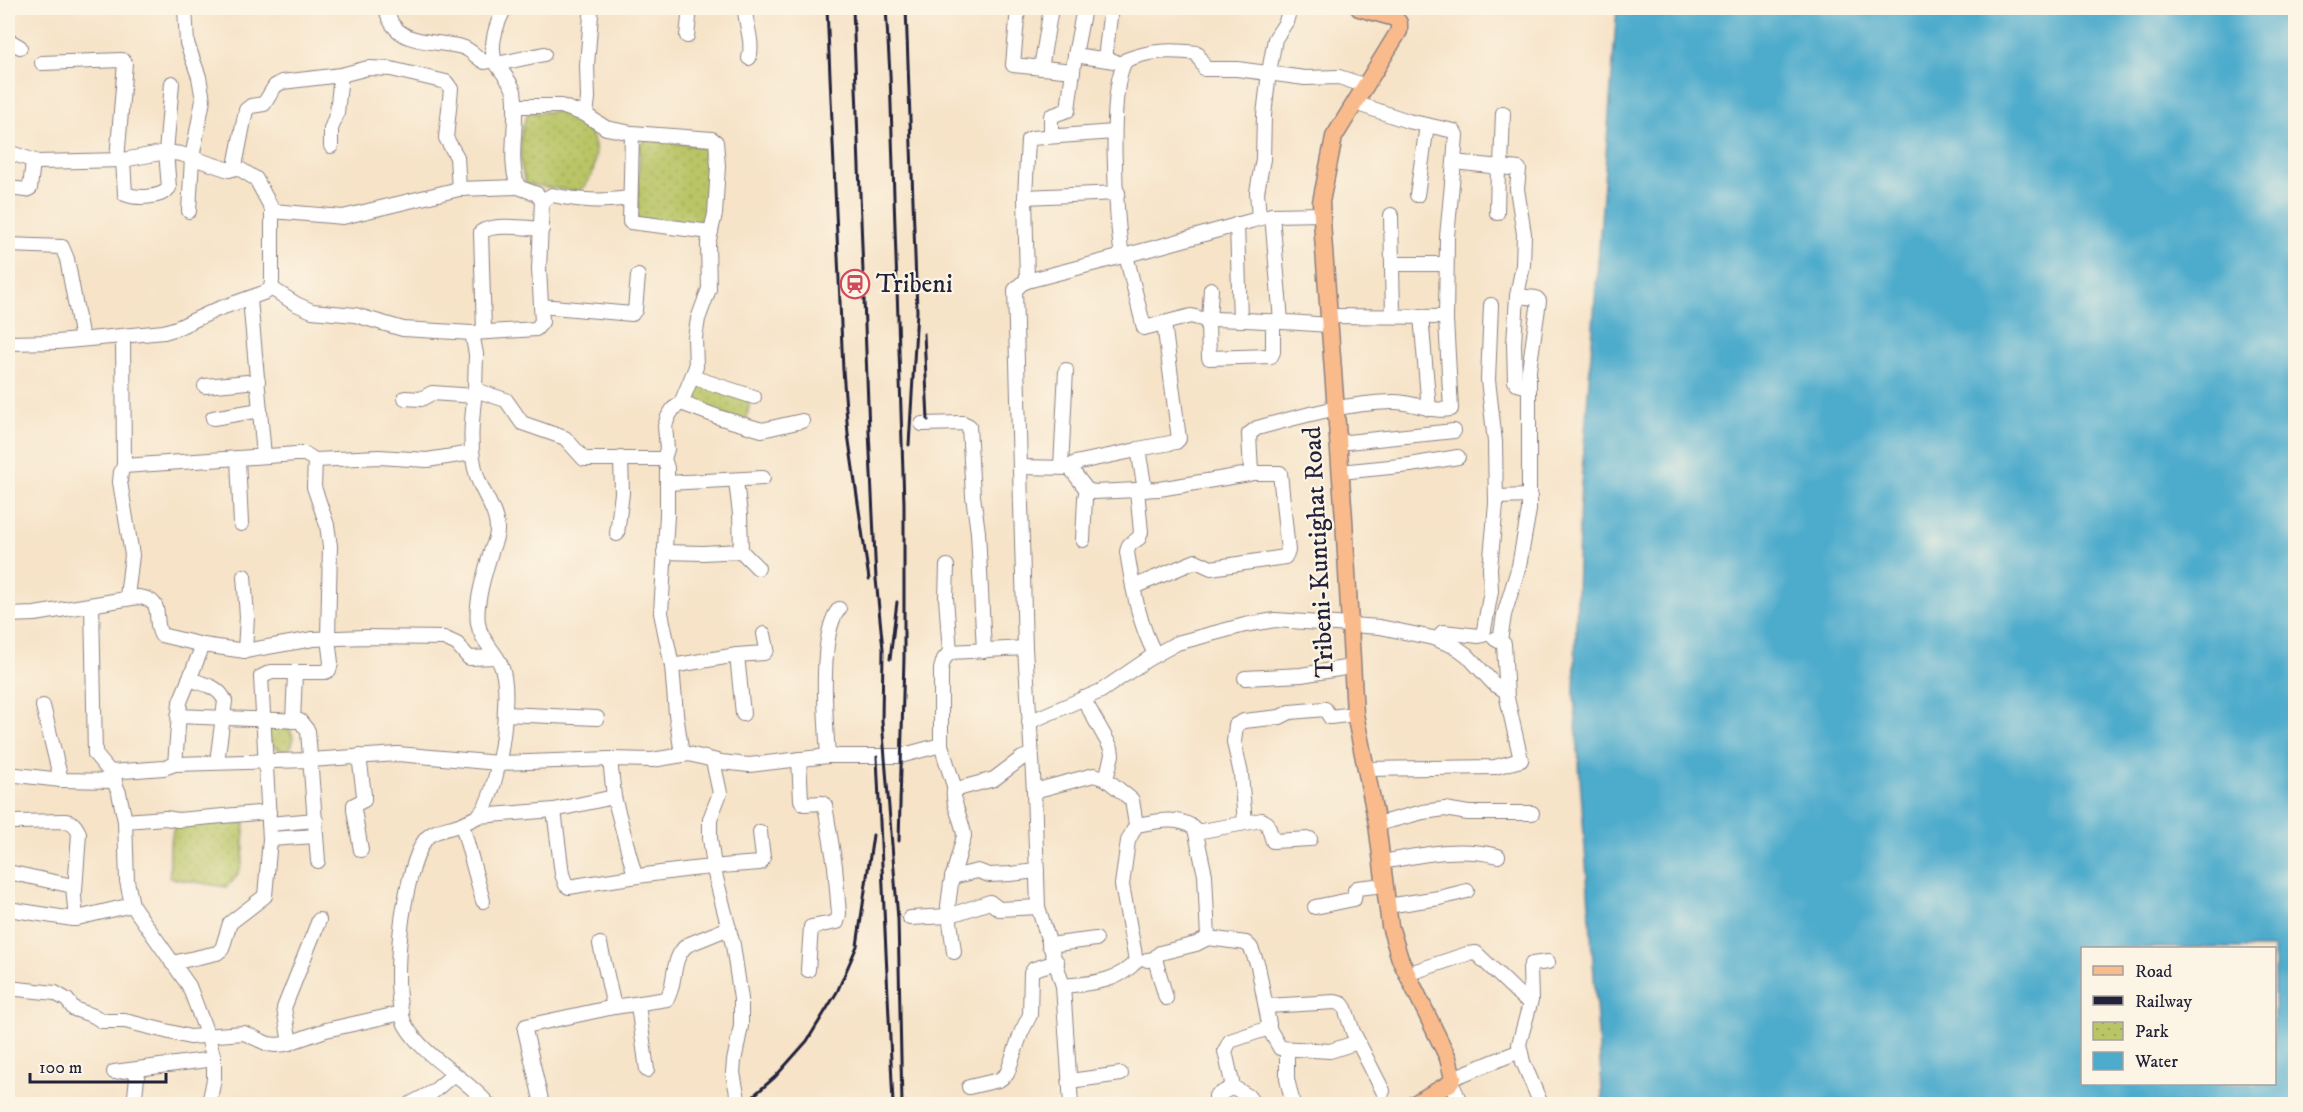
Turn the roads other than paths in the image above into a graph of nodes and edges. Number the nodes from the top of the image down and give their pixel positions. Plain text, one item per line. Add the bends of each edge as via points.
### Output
1 (185, 8) edge
2 (386, 8) edge
3 (505, 8) edge
4 (690, 8) edge
5 (745, 8) edge
6 (1018, 8) edge
7 (1051, 8) edge
8 (1084, 8) edge
9 (1111, 8) edge
10 (1290, 8) edge
11 (1359, 8) edge
12 (591, 15) dead end
13 (687, 36) dead end
14 (8, 40) edge
15 (20, 47) dead end
16 (544, 54) dead end
17 (1074, 55) junction
18 (749, 58) dead end
19 (1105, 59) junction
20 (496, 62) junction
21 (1124, 62) junction
22 (42, 63) dead end
23 (1041, 68) junction
24 (1073, 71) junction
25 (1269, 72) junction
26 (341, 75) junction
27 (172, 83) dead end
28 (1366, 86) junction
29 (1355, 103) junction
30 (515, 106) junction
31 (1503, 113) dead end
32 (586, 115) junction
33 (1427, 125) junction
34 (1114, 132) junction
35 (632, 133) junction
36 (1051, 136) junction
37 (332, 146) dead end
38 (8, 152) edge
39 (166, 152) junction
40 (192, 158) junction
41 (33, 160) junction
42 (120, 160) junction
43 (1454, 162) junction
44 (1500, 166) junction
45 (236, 168) junction
46 (518, 187) junction
47 (8, 188) edge
48 (459, 189) junction
49 (1118, 193) junction
50 (1417, 195) dead end
51 (1025, 197) junction
52 (629, 198) junction
53 (542, 201) junction
54 (189, 211) dead end
55 (273, 211) junction
56 (1497, 213) dead end
57 (1322, 214) junction
58 (1265, 216) junction
59 (1391, 216) dead end
60 (1237, 224) junction
61 (542, 229) junction
62 (711, 232) junction
63 (8, 245) edge
64 (1124, 256) junction
65 (1392, 264) junction
66 (1446, 264) junction
67 (638, 276) dead end
68 (1027, 281) junction
69 (271, 288) junction
70 (1211, 290) dead end
71 (1517, 296) junction
72 (250, 299) junction
73 (1491, 304) dead end
74 (541, 306) junction
75 (1393, 316) junction
76 (1421, 316) junction
77 (1446, 316) junction
78 (1240, 320) junction
79 (1329, 320) junction
80 (1209, 321) junction
81 (1277, 321) junction
82 (1164, 323) junction
83 (478, 332) junction
84 (123, 336) junction
85 (82, 339) junction
86 (8, 343) edge
87 (1066, 370) dead end
88 (692, 377) junction
89 (258, 381) junction
90 (205, 386) dead end
91 (1529, 387) junction
92 (475, 393) junction
93 (754, 397) dead end
94 (405, 398) dead end
95 (681, 403) junction
96 (1336, 408) junction
97 (1429, 409) junction
98 (260, 410) junction
99 (213, 418) dead end
100 (802, 421) dead end
101 (922, 424) dead end
102 (1454, 431) dead end
103 (1338, 443) junction
104 (1137, 450) junction
105 (472, 453) junction
106 (264, 456) junction
107 (1458, 457) dead end
108 (238, 458) junction
109 (621, 458) junction
110 (315, 459) junction
111 (664, 459) junction
112 (124, 466) junction
113 (1020, 466) junction
114 (1065, 467) junction
115 (1340, 472) junction
116 (1250, 473) junction
117 (763, 478) dead end
118 (736, 481) junction
119 (667, 483) junction
120 (1087, 490) junction
121 (1141, 490) junction
122 (1530, 496) junction
123 (1496, 497) junction
124 (241, 524) dead end
125 (617, 534) dead end
126 (1083, 540) dead end
127 (741, 551) junction
128 (664, 552) junction
129 (947, 566) dead end
130 (758, 568) dead end
131 (244, 576) dead end
132 (1133, 587) junction
133 (127, 597) junction
134 (92, 605) junction
135 (839, 609) dead end
136 (8, 615) edge
137 (1348, 626) junction
138 (764, 634) dead end
139 (1481, 636) junction
140 (328, 638) junction
141 (1438, 640) junction
142 (1500, 641) junction
143 (203, 645) junction
144 (1026, 648) junction
145 (245, 651) junction
146 (984, 651) junction
147 (950, 652) junction
148 (1155, 654) junction
149 (737, 655) junction
150 (496, 657) junction
151 (672, 666) junction
152 (1351, 667) junction
153 (295, 673) junction
154 (1245, 678) dead end
155 (189, 679) junction
156 (1506, 691) junction
157 (1083, 698) junction
158 (43, 706) dead end
159 (505, 714) junction
160 (743, 714) dead end
161 (1355, 714) junction
162 (178, 716) junction
163 (225, 718) junction
164 (597, 718) dead end
165 (264, 720) junction
166 (293, 721) junction
167 (1029, 722) junction
168 (941, 745) junction
169 (682, 755) junction
170 (1031, 755) junction
171 (359, 756) junction
172 (828, 756) junction
173 (310, 759) junction
174 (610, 759) junction
175 (799, 759) junction
176 (266, 761) junction
177 (713, 761) junction
178 (217, 762) junction
179 (498, 763) junction
180 (175, 764) junction
181 (1366, 769) junction
182 (8, 774) edge
183 (113, 777) junction
184 (1106, 779) junction
185 (61, 780) junction
186 (955, 789) junction
187 (1034, 791) junction
188 (614, 797) junction
189 (554, 810) junction
190 (1532, 813) dead end
191 (8, 814) edge
192 (478, 816) junction
193 (269, 818) junction
194 (316, 820) junction
195 (125, 821) junction
196 (1245, 823) junction
197 (462, 824) junction
198 (1377, 824) junction
199 (1136, 825) junction
200 (760, 832) dead end
201 (1196, 832) junction
202 (316, 837) junction
203 (270, 839) junction
204 (1310, 839) dead end
205 (361, 850) dead end
206 (1498, 856) dead end
207 (318, 861) dead end
208 (1382, 862) junction
209 (713, 866) junction
210 (1037, 871) junction
211 (8, 872) edge
212 (635, 876) junction
213 (952, 877) junction
214 (1385, 885) junction
215 (75, 891) junction
216 (1467, 891) dead end
217 (483, 901) dead end
218 (132, 905) junction
219 (1387, 906) junction
220 (1038, 907) junction
221 (1315, 907) dead end
222 (8, 909) edge
223 (948, 916) junction
224 (910, 918) dead end
225 (76, 919) junction
226 (319, 920) dead end
227 (729, 927) junction
228 (1208, 938) junction
229 (1096, 939) dead end
230 (600, 944) dead end
231 (1049, 945) junction
232 (954, 952) dead end
233 (1154, 959) junction
234 (1136, 961) junction
235 (1057, 962) junction
236 (1548, 962) dead end
237 (172, 963) junction
238 (808, 970) dead end
239 (1407, 974) junction
240 (1063, 986) junction
241 (8, 987) edge
242 (1166, 998) dead end
243 (1531, 1000) junction
244 (638, 1005) junction
245 (1267, 1006) junction
246 (614, 1007) junction
247 (402, 1013) junction
248 (1268, 1027) junction
249 (207, 1034) junction
250 (1358, 1042) junction
251 (290, 1043) junction
252 (1287, 1049) junction
253 (1520, 1051) junction
254 (214, 1059) junction
255 (138, 1069) junction
256 (647, 1070) dead end
257 (114, 1072) dead end
258 (454, 1074) junction
259 (1121, 1074) dead end
260 (1452, 1080) junction
261 (1070, 1081) junction
262 (969, 1087) dead end
263 (1233, 1087) junction
264 (1383, 1091) dead end
265 (134, 1104) edge
266 (209, 1104) edge
267 (410, 1104) edge
268 (488, 1104) edge
269 (542, 1104) edge
270 (739, 1104) edge
271 (1071, 1104) edge
272 (1216, 1104) edge
273 (1254, 1104) edge
274 (1293, 1104) edge
275 (1414, 1104) edge
276 (1461, 1104) edge
277 (1541, 1104) edge

1 - 40 street via 187,43 203,100
2 - 20 street via 394,26 411,38 464,47 485,63
3 - 20 street via 495,34
4 - 13 street
5 - 18 street
6 - 23 street via 1013,65
7 - 23 street
8 - 17 street
9 - 19 street
10 - 25 street via 1275,39
11 - 28 main road, Tribeni-Kuntighat Road via 1395,18 1399,23 1399,31
12 - 32 street
14 - 15 street
16 - 20 street
17 - 19 street
17 - 24 street
19 - 21 street
20 - 30 street via 512,86
21 - 25 street via 1168,50 1197,53 1205,69
21 - 34 street
22 - 42 street via 125,63
23 - 24 street
24 - 36 street via 1068,110 1051,116
25 - 28 street via 1305,78 1339,77
25 - 58 street via 1257,192
26 - 37 street
26 - 45 street via 282,82 264,104 248,108
26 - 48 street via 368,68 391,69 448,83 451,89 446,138 456,157
27 - 39 street
28 - 29 main road, Tribeni-Kuntighat Road
29 - 33 street
29 - 57 main road, Tribeni-Kuntighat Road via 1334,137
30 - 32 street via 561,106
30 - 46 street via 513,164
31 - 44 street
32 - 35 street via 606,128
33 - 43 street via 1454,131
33 - 50 street
34 - 36 street
34 - 49 street
35 - 52 street
35 - 62 street via 716,142 718,166
36 - 51 street via 1028,140
38 - 41 street
39 - 40 street
39 - 42 street
39 - 42 street via 169,188 162,194 125,194
40 - 45 street via 229,170
40 - 54 street
41 - 42 street
41 - 47 street via 30,188
43 - 44 street
43 - 66 street
44 - 56 street
44 - 71 street via 1519,169 1517,189 1524,234
45 - 55 street via 256,179
46 - 48 street
46 - 53 street via 537,194
48 - 55 street via 343,217
49 - 51 street
49 - 64 street via 1118,232
51 - 68 street
52 - 53 street via 596,202 552,195
52 - 62 street via 630,222
53 - 61 street
55 - 69 street
57 - 58 street
57 - 79 main road, Tribeni-Kuntighat Road
58 - 60 street
58 - 81 street
59 - 65 street
60 - 64 street
60 - 78 street
61 - 74 street
61 - 83 street via 497,228 481,232
62 - 88 street via 709,289 698,319
63 - 85 street via 62,247
64 - 68 street
64 - 82 street via 1143,327
65 - 66 street
65 - 75 street
66 - 77 street
67 - 74 street via 632,314
68 - 113 street via 1015,293
69 - 72 street
69 - 83 street via 312,311 361,317 403,329
70 - 80 street
71 - 91 street via 1515,381
71 - 91 street via 1539,301
72 - 84 street via 164,332
72 - 89 street
73 - 123 street via 1488,380
74 - 83 street via 539,327
75 - 76 street
75 - 79 street
76 - 77 street
76 - 97 street
77 - 97 street via 1452,408
78 - 80 street
78 - 81 street
79 - 81 street
79 - 96 main road, Tribeni-Kuntighat Road
80 - 81 street via 1212,359 1271,356
80 - 82 street via 1191,316
82 - 104 street via 1179,440
83 - 92 street
84 - 85 street
84 - 112 street
85 - 86 street
87 - 114 street
88 - 93 street
88 - 95 street
89 - 90 street
89 - 98 street
91 - 122 street
92 - 94 street
92 - 105 street
92 - 109 street via 506,400 522,423 559,435 584,459
95 - 100 street via 762,430
95 - 111 street via 666,423
96 - 97 street via 1393,402
96 - 103 main road, Tribeni-Kuntighat Road
96 - 116 street via 1250,432
98 - 99 street
98 - 106 street
101 - 146 street via 969,426
102 - 103 street
103 - 115 main road, Tribeni-Kuntighat Road
104 - 114 street
104 - 121 street
105 - 110 street via 427,460
105 - 150 street via 497,526 477,614 481,635
106 - 108 street
106 - 110 street via 305,454
107 - 115 street
108 - 112 street
108 - 124 street
109 - 111 street
109 - 125 street
110 - 140 street via 314,487 330,546
111 - 119 street
112 - 133 street via 120,482 132,555
113 - 114 street
113 - 144 street
114 - 120 street
115 - 137 main road, Tribeni-Kuntighat Road
116 - 121 street
116 - 132 street via 1280,473 1285,557 1214,568 1196,561
117 - 118 street
118 - 119 street
118 - 127 street
119 - 128 street
120 - 121 street
120 - 126 street
121 - 132 street via 1141,532 1127,552
122 - 123 street
122 - 142 street via 1522,554
123 - 139 street via 1491,591
127 - 128 street
127 - 130 street
128 - 151 street via 661,613
129 - 147 street
131 - 145 street
132 - 148 street via 1142,627
133 - 134 street
133 - 143 street via 147,598 154,603 161,635
134 - 136 street
134 - 183 street via 95,754
135 - 172 street via 829,629 827,651
137 - 141 street via 1380,627
137 - 148 street via 1263,621 1177,643
137 - 152 main road, Tribeni-Kuntighat Road
138 - 149 street via 765,652
139 - 141 street via 1443,632
139 - 142 street
140 - 145 street
140 - 150 street via 444,638 453,641 469,658
140 - 153 street via 329,670
141 - 156 street via 1467,655
142 - 156 street via 1504,644
143 - 145 street
143 - 155 street
144 - 146 street
144 - 167 street
146 - 147 street
147 - 168 street via 941,669
148 - 157 street via 1101,691
149 - 151 street
149 - 160 street
150 - 159 street via 503,672
151 - 169 street
152 - 154 street
152 - 161 main road, Tribeni-Kuntighat Road
153 - 165 street via 271,672 261,677
153 - 166 street
155 - 162 street
155 - 163 street via 222,694
156 - 181 street via 1519,762 1495,767
157 - 167 street
157 - 184 street via 1112,748
158 - 185 street
159 - 164 street
159 - 179 street
161 - 181 main road, Tribeni-Kuntighat Road
161 - 196 street via 1330,717 1324,709 1290,712 1236,725 1234,742
162 - 163 street
162 - 180 street
163 - 165 street
163 - 178 street
165 - 166 street
165 - 176 street
166 - 173 street via 300,721 308,731
167 - 170 street
168 - 172 street via 900,756
168 - 186 street
169 - 174 street via 652,760
169 - 177 street
170 - 186 street via 994,779
170 - 187 street
171 - 173 street
171 - 179 street via 408,754
171 - 205 street via 364,800 354,805 354,810
172 - 175 street
173 - 176 street
173 - 194 street
174 - 179 street
174 - 188 street
175 - 177 street via 749,765
175 - 238 street via 801,800 804,804 825,805 839,914 837,922 811,927
176 - 178 street
176 - 193 street
177 - 209 street via 720,786 709,827
178 - 180 street
179 - 192 street via 488,801
180 - 183 street
181 - 198 main road, Tribeni-Kuntighat Road
182 - 185 street
183 - 185 street
183 - 195 street
184 - 187 street via 1088,776
184 - 199 street via 1132,800
186 - 213 street via 964,836
187 - 210 street
188 - 189 street
188 - 212 street
189 - 192 street
189 - 212 street via 566,885
190 - 198 street via 1444,809
191 - 215 street via 14,822 72,822 79,832
192 - 197 street
193 - 194 street
193 - 195 street
193 - 203 street
194 - 202 street
195 - 218 street
196 - 201 street
196 - 204 street via 1264,820 1270,838 1276,842
197 - 217 street
197 - 247 street via 437,831 426,839 406,892 398,968
198 - 208 main road, Tribeni-Kuntighat Road
199 - 201 street via 1185,822
199 - 234 street via 1128,841 1122,877
200 - 209 street via 762,862
201 - 228 street via 1205,875
202 - 203 street
202 - 207 street
203 - 237 street via 265,896 230,923 217,953
206 - 208 street via 1465,850
208 - 214 main road, Tribeni-Kuntighat Road
209 - 212 street
209 - 227 street
210 - 213 street via 980,871
210 - 220 street
211 - 215 street via 69,883
213 - 223 street
214 - 219 main road, Tribeni-Kuntighat Road
214 - 221 street via 1357,888 1354,899
215 - 225 street
216 - 219 street
218 - 225 street
218 - 237 street
219 - 239 main road, Tribeni-Kuntighat Road
220 - 223 street via 999,909 990,902
220 - 231 street
222 - 225 street
223 - 224 street
223 - 232 street
226 - 251 street via 284,1008
227 - 244 street via 682,949 667,999
227 - 270 street via 741,999 733,1073
228 - 233 street via 1160,953
228 - 245 street via 1243,942 1251,948
229 - 231 street
230 - 246 street
231 - 235 street
233 - 234 street
233 - 242 street
234 - 240 street via 1110,979
235 - 240 street
235 - 262 street via 1030,973 1030,1016 1007,1074 999,1080
236 - 243 street via 1531,966
237 - 249 street via 189,986
239 - 243 street via 1476,953 1523,998
239 - 260 main road, Tribeni-Kuntighat Road via 1448,1058
240 - 261 street
241 - 249 street via 55,993 74,1009 102,1021 125,1021 190,1037
243 - 253 street via 1519,1041
244 - 246 street
244 - 256 street
245 - 248 street
245 - 250 street via 1342,1004
246 - 269 street via 526,1026
247 - 251 street via 326,1030
247 - 258 street via 418,1041
248 - 252 street via 1278,1046
248 - 263 street via 1227,1044
249 - 251 street via 244,1033 268,1044
249 - 254 street
250 - 252 street via 1330,1051
250 - 264 street
252 - 274 street via 1287,1079
253 - 260 street
253 - 277 street
254 - 255 street
254 - 266 street
255 - 257 street
255 - 265 street
258 - 267 street via 433,1092
258 - 268 street
259 - 261 street
260 - 275 main road
260 - 276 street
261 - 271 street
263 - 272 street via 1216,1096
263 - 273 street

